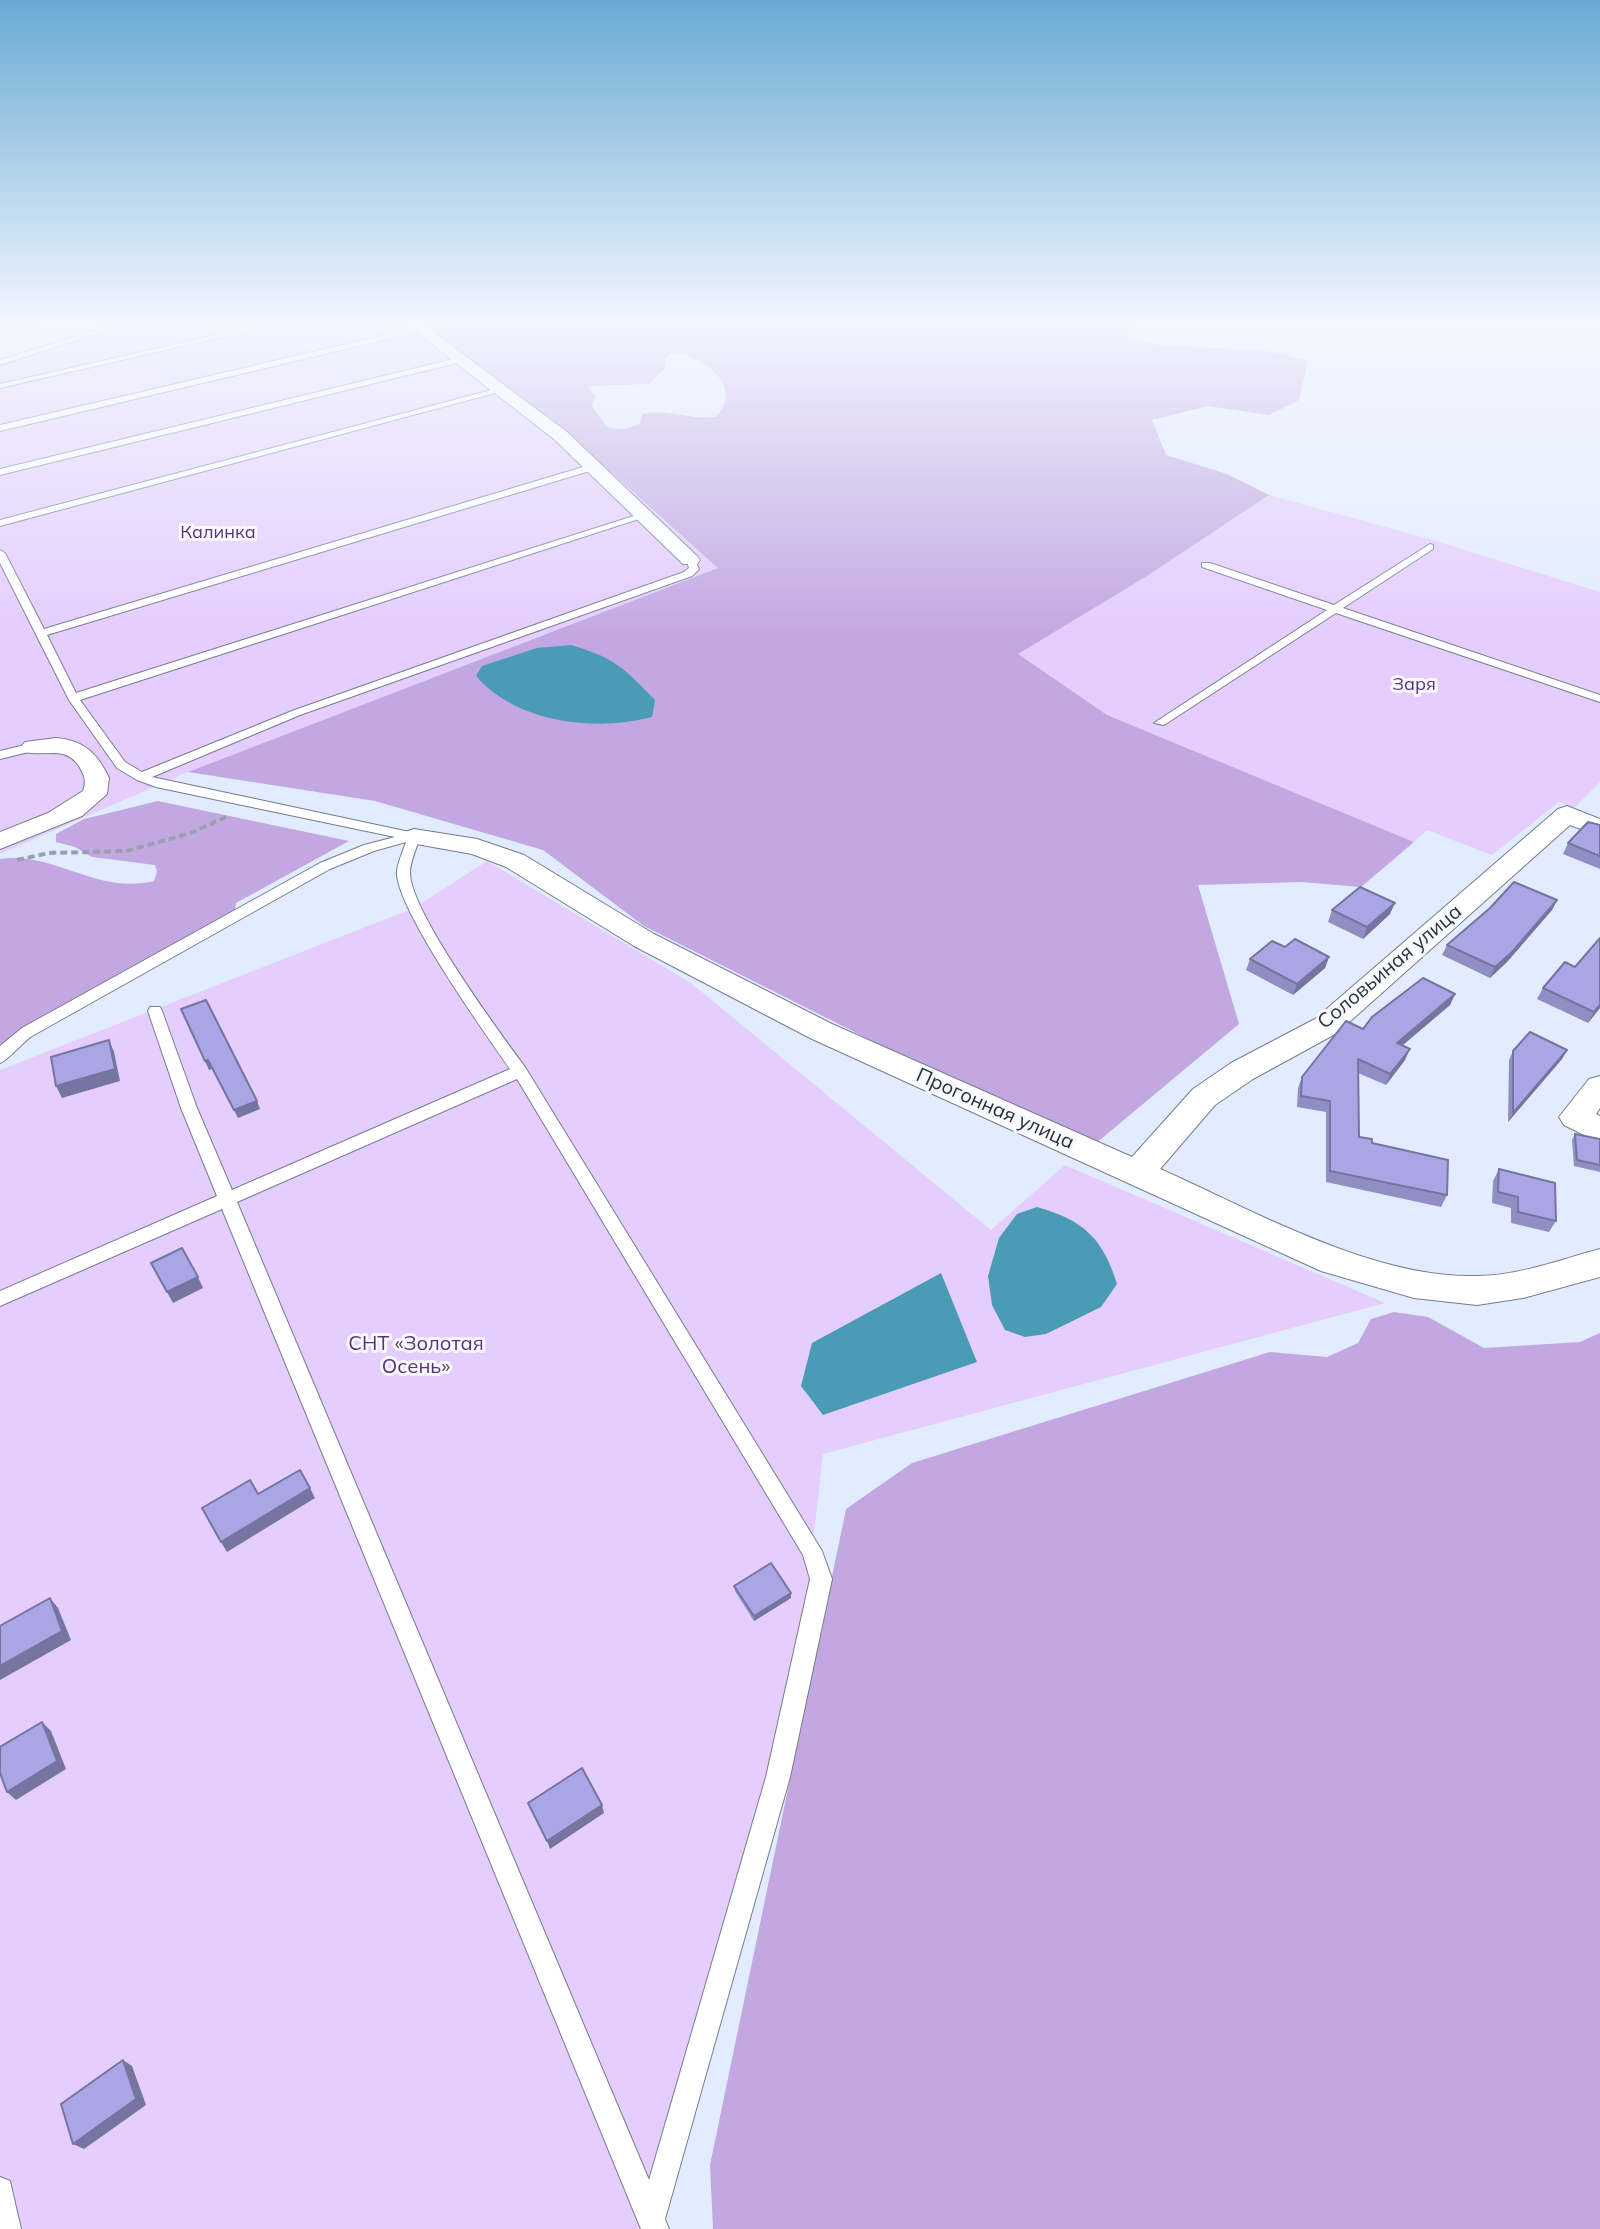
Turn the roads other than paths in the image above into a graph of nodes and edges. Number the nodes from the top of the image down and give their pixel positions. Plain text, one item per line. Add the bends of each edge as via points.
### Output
1 (192, 425) edge
2 (370, 425) edge
3 (547, 425) edge
4 (593, 467) junction
5 (0, 472) edge
6 (643, 516) junction
7 (0, 523) edge
8 (1430, 547) dead end
9 (0, 553) edge
10 (690, 560) joint
11 (1206, 565) dead end
12 (1336, 609) junction
13 (41, 633) junction
14 (73, 698) junction
15 (1600, 699) edge
16 (1160, 723) dead end
17 (33, 747) joint
18 (0, 755) edge
19 (141, 777) junction
20 (1600, 828) edge
21 (414, 837) junction
22 (6, 851) edge
23 (155, 1011) dead end
24 (0, 1058) edge
25 (520, 1071) junction
26 (1600, 1087) edge
27 (1600, 1131) edge
28 (1136, 1174) junction
29 (229, 1200) junction
30 (1600, 1263) edge
31 (0, 1299) edge
32 (0, 2191) edge
33 (654, 2223) edge
34 (7, 2229) edge

1 - 5 lane
2 - 7 lane
3 - 4 street
4 - 6 street
4 - 13 lane
6 - 10 street
6 - 14 lane
8 - 12 lane
9 - 13 lane
10 - 19 lane via 694,569 688,574 311,707
11 - 12 lane
12 - 15 lane
12 - 16 lane
13 - 14 lane
14 - 19 lane via 121,765
17 - 18 lane
17 - 22 street via 82,752 99,780 97,790 86,805
19 - 21 lane
20 - 28 street, Соловьиная улица via 1567,814 1326,1026 1204,1097
21 - 24 lane via 325,866 27,1032
21 - 25 lane via 403,873 414,908
21 - 28 street, Прогонная улица via 477,847 515,861 644,940 821,1031
23 - 29 lane
25 - 29 lane
25 - 33 lane via 812,1551 821,1579 778,1777
26 - 27 street via 1575,1117
28 - 30 street, Прогонная улица via 1333,1261 1388,1278 1496,1289
29 - 31 lane
29 - 33 lane
32 - 34 lane

